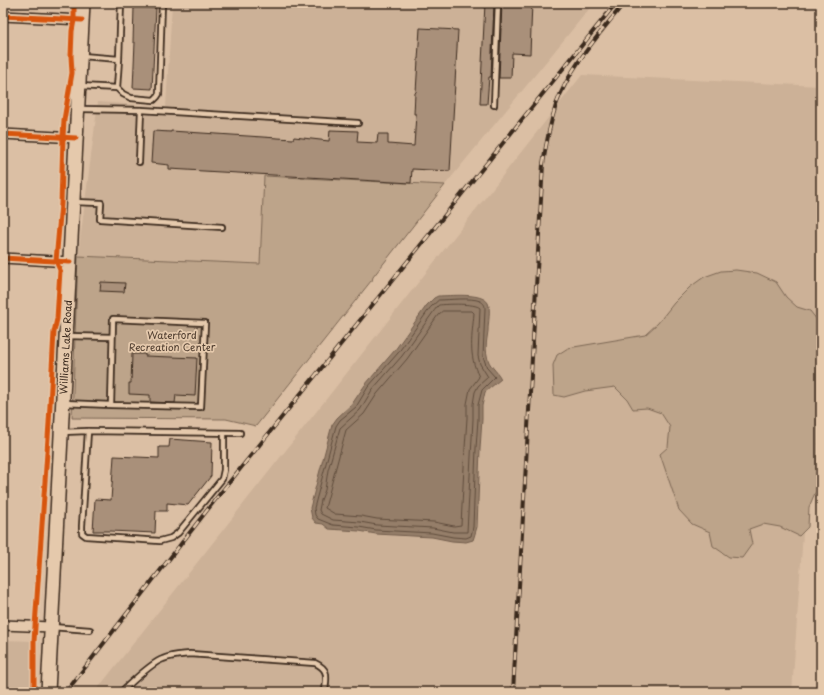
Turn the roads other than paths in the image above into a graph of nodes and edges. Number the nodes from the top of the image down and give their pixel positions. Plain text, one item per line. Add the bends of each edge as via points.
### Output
1 (84, 3) edge
2 (121, 3) edge
3 (162, 3) edge
4 (498, 3) edge
5 (3, 16) edge
6 (82, 20) junction
7 (80, 56) junction
8 (119, 59) junction
9 (79, 86) junction
10 (117, 88) junction
11 (494, 105) dead end
12 (78, 109) junction
13 (141, 110) junction
14 (358, 123) dead end
15 (3, 134) edge
16 (76, 138) junction
17 (139, 162) dead end
18 (74, 202) junction
19 (222, 226) dead end
20 (3, 258) edge
21 (70, 262) junction
22 (66, 336) junction
23 (112, 337) junction
24 (62, 403) junction
25 (110, 405) junction
26 (88, 431) junction
27 (61, 432) junction
28 (224, 433) junction
29 (240, 433) dead end
30 (3, 625) edge
31 (51, 627) junction
32 (90, 630) dead end
33 (48, 692) edge
34 (122, 692) edge
35 (325, 692) edge

1 - 6 main road, Williams Lake Road
2 - 8 lane
3 - 10 lane via 159,94 154,100 131,98
4 - 11 lane
5 - 6 street
6 - 7 main road, Williams Lake Road
7 - 8 lane
7 - 9 main road, Williams Lake Road
8 - 10 lane
9 - 10 lane
9 - 12 main road, Williams Lake Road
12 - 13 lane
12 - 16 main road, Williams Lake Road
13 - 14 lane
13 - 17 lane
15 - 16 street
16 - 18 main road, Williams Lake Road
18 - 19 lane via 101,203 100,219
18 - 21 main road, Williams Lake Road
20 - 21 street
21 - 22 main road, Williams Lake Road
22 - 23 lane
22 - 24 main road, Williams Lake Road
23 - 25 lane
23 - 25 lane via 113,319 205,323 201,407
24 - 25 lane
24 - 27 main road, Williams Lake Road
26 - 27 lane
26 - 28 lane
26 - 28 lane via 82,533 86,536 160,541 178,533 222,479
27 - 31 main road, Williams Lake Road
28 - 29 lane
30 - 31 street
31 - 32 lane
31 - 33 main road, Williams Lake Road
34 - 35 lane via 161,659 190,654 315,663 327,673

